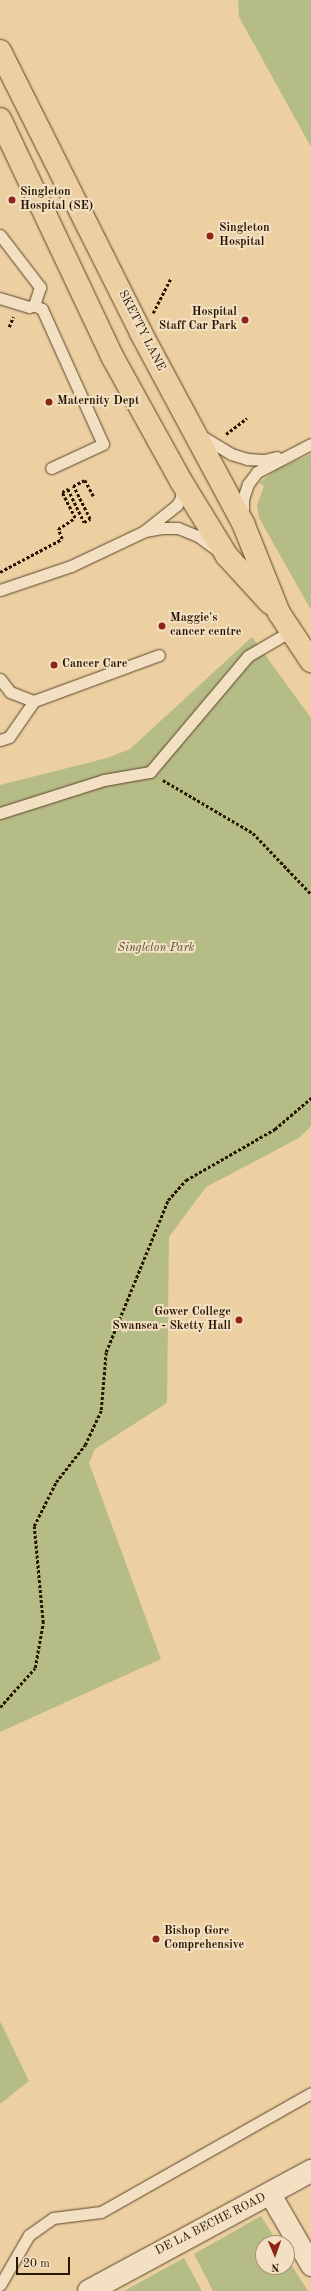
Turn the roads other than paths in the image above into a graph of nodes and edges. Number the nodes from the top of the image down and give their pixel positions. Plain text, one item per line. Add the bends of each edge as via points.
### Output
1 (0, 51) edge
2 (0, 119) edge
3 (0, 235) edge
4 (0, 298) edge
5 (34, 305) junction
6 (192, 429) junction
7 (311, 444) edge
8 (288, 455) junction
9 (51, 468) dead end
10 (181, 481) junction
11 (243, 523) junction
12 (143, 532) junction
13 (227, 556) junction
14 (0, 590) edge
15 (279, 613) junction
16 (291, 631) junction
17 (159, 655) dead end
18 (311, 661) edge
19 (0, 679) edge
20 (34, 702) junction
21 (0, 740) edge
22 (0, 813) edge
23 (311, 2093) edge
24 (311, 2171) edge
25 (270, 2194) junction
26 (311, 2265) edge
27 (0, 2285) edge
28 (89, 2291) edge

1 - 6 main road, SKETTY LANE
2 - 10 main road, SKETTY LANE via 114,358
3 - 5 lane via 40,287
4 - 5 lane via 17,305
5 - 9 lane via 42,309 103,444
6 - 8 lane via 215,446 247,458 264,460
6 - 11 main road, SKETTY LANE
7 - 8 lane
8 - 11 lane via 257,472 248,484 243,499
10 - 12 lane via 181,498 176,505
10 - 13 main road, SKETTY LANE
11 - 15 main road, SKETTY LANE
12 - 13 lane via 162,528 188,531
12 - 14 lane via 71,566
13 - 15 main road, SKETTY LANE
15 - 16 main road, SKETTY LANE
16 - 18 main road, SKETTY LANE
16 - 22 lane via 248,656 150,772 104,780
17 - 20 lane
19 - 20 lane via 10,692
20 - 21 lane via 9,737
23 - 27 lane via 101,2212 53,2218 29,2235
24 - 25 street, DE LA BECHE ROAD
25 - 26 street
25 - 28 street, DE LA BECHE ROAD

